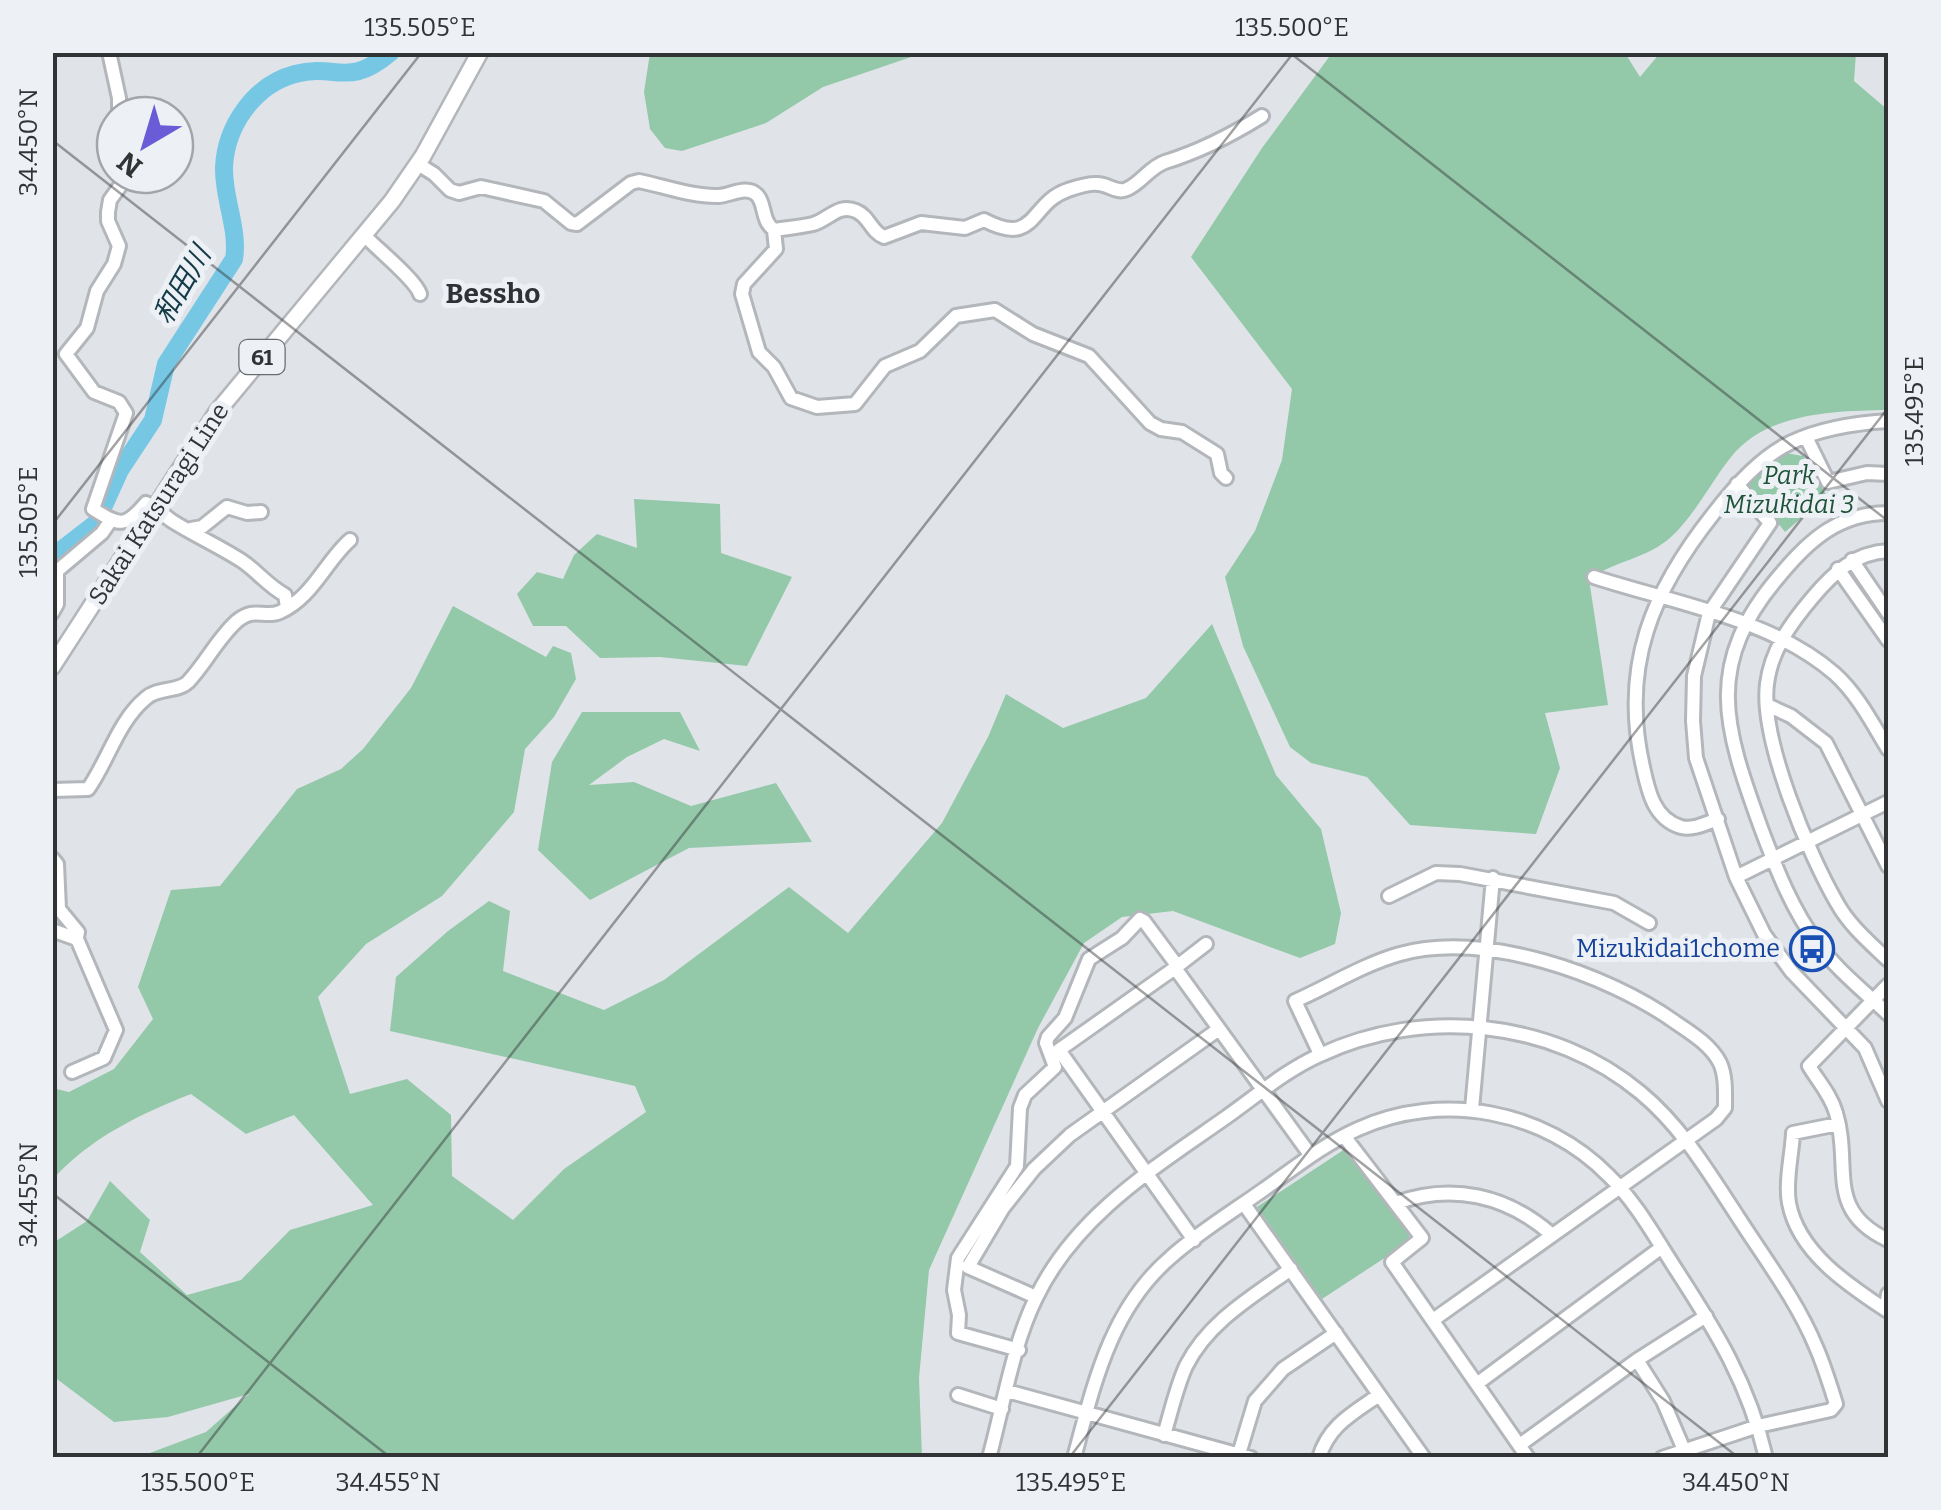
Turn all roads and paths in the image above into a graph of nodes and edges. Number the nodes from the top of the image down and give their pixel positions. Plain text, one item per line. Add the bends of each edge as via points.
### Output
1 (109, 52) edge
2 (480, 52) edge
3 (118, 95) edge
4 (1262, 116) dead end
5 (418, 164) junction
6 (114, 195) edge
7 (774, 230) junction
8 (364, 234) junction
9 (420, 294) dead end
10 (1888, 422) edge
11 (1806, 437) junction
12 (1888, 474) edge
13 (1226, 478) dead end
14 (1737, 484) junction
15 (154, 506) junction
16 (261, 512) dead end
17 (1888, 513) edge
18 (111, 520) junction
19 (191, 529) junction
20 (350, 540) dead end
21 (1888, 550) edge
22 (1852, 560) junction
23 (1838, 569) junction
24 (1594, 577) dead end
25 (1658, 598) junction
26 (286, 607) junction
27 (1709, 612) junction
28 (1888, 613) edge
29 (52, 614) edge
30 (1745, 624) junction
31 (1888, 640) edge
32 (1782, 641) junction
33 (52, 667) edge
34 (1767, 705) junction
35 (1888, 749) edge
36 (53, 789) edge
37 (1888, 802) edge
38 (1861, 816) junction
39 (1718, 819) junction
40 (1808, 842) junction
41 (52, 858) edge
42 (1773, 860) junction
43 (1888, 866) edge
44 (1736, 877) junction
45 (1494, 878) junction
46 (1389, 896) dead end
47 (1650, 923) dead end
48 (52, 930) edge
49 (77, 939) junction
50 (1206, 944) dead end
51 (1486, 949) junction
52 (1888, 960) edge
53 (1175, 968) junction
54 (1888, 985) edge
55 (1872, 999) junction
56 (1888, 1014) edge
57 (1479, 1026) junction
58 (1845, 1026) junction
59 (1219, 1029) junction
60 (1320, 1054) junction
61 (72, 1072) dead end
62 (1263, 1091) junction
63 (1888, 1101) edge
64 (1472, 1109) junction
65 (1102, 1113) junction
66 (1838, 1124) junction
67 (1344, 1136) junction
68 (1686, 1138) junction
69 (1311, 1156) junction
70 (1147, 1174) junction
71 (1620, 1187) junction
72 (1396, 1203) junction
73 (1244, 1204) junction
74 (1551, 1234) junction
75 (1194, 1240) junction
76 (1888, 1240) edge
77 (1662, 1248) junction
78 (1291, 1269) junction
79 (1888, 1294) edge
80 (1036, 1297) junction
81 (1706, 1316) junction
82 (1433, 1320) junction
83 (1336, 1333) junction
84 (1018, 1350) junction
85 (1637, 1360) junction
86 (1478, 1383) junction
87 (1007, 1392) junction
88 (958, 1395) dead end
89 (1379, 1395) junction
90 (1002, 1408) junction
91 (1086, 1414) junction
92 (1758, 1426) junction
93 (1164, 1435) junction
94 (1520, 1444) junction
95 (1684, 1450) junction
96 (1765, 1452) edge
97 (1245, 1456) edge
98 (989, 1458) edge
99 (1074, 1458) edge
100 (1318, 1458) edge
101 (1424, 1458) edge
102 (1528, 1458) edge
103 (1662, 1458) edge

1 - 3 street
2 - 5 main road, Sakai Katsuragi Line / 61
4 - 7 street via 1219,143 1166,162 1127,190 1088,184 1052,196 1021,228 984,220 966,228 929,222 884,237 862,214 844,209 823,221
5 - 7 street via 450,190 480,187 534,199 577,224 639,181 706,195 748,190
5 - 8 main road, Sakai Katsuragi Line / 61
6 - 18 street via 108,221 119,246 114,264 86,328 66,354 94,392 125,407 93,508
7 - 13 street via 776,249 742,294 759,352 791,398 817,407 855,404 886,366 920,351 956,316 995,310 1088,356 1150,423 1182,432 1217,454
8 - 9 street
8 - 15 main road, Sakai Katsuragi Line / 61 via 216,412
10 - 11 street
11 - 12 street via 1828,482
11 - 14 street
14 - 25 street
14 - 27 street via 1770,523
15 - 18 street via 146,503 130,521
15 - 19 street
15 - 33 main road, Sakai Katsuragi Line / 61
16 - 19 street via 227,507
17 - 30 street via 1848,518 1826,529 1759,599
18 - 29 street via 57,572
19 - 26 street via 246,563 286,596
20 - 26 street
21 - 22 street
22 - 23 street
22 - 28 street
23 - 31 street
23 - 32 street
24 - 25 street
25 - 27 street
25 - 39 street via 1633,709 1649,794 1662,816 1681,827
26 - 36 street via 246,614 185,685 144,698 88,789
27 - 30 street
27 - 39 street via 1692,721 1696,758
30 - 32 street
30 - 42 street via 1728,680 1726,716
32 - 34 street
32 - 35 street via 1836,676
34 - 38 street via 1826,743
34 - 40 street
37 - 38 street
38 - 40 street
38 - 43 street
39 - 44 street
40 - 42 street
40 - 52 street via 1838,906
41 - 49 street via 59,910
42 - 44 street
42 - 55 street via 1818,945
44 - 58 street via 1790,970
45 - 46 street via 1436,873
45 - 47 street via 1614,903
45 - 51 street
48 - 49 street
49 - 61 street via 116,1030 104,1058
50 - 53 street
51 - 57 street
51 - 60 street via 1400,954 1295,1001
51 - 68 street via 1605,980 1698,1037 1719,1061 1726,1108
53 - 59 street
53 - 65 street via 1059,1050
53 - 84 street via 1140,920 1089,959 1071,1006 1048,1037 1055,1067 1020,1108 1017,1166 954,1272 958,1333
54 - 55 street
55 - 56 street
55 - 58 street
57 - 60 street via 1401,1031
57 - 64 street
57 - 68 street via 1564,1048 1608,1068
58 - 63 street via 1865,1048
58 - 66 street via 1809,1066
59 - 62 street
59 - 65 street
60 - 62 street
62 - 69 street
62 - 70 street
64 - 67 street via 1413,1112
64 - 71 street via 1555,1134
65 - 70 street
65 - 80 street via 1034,1169 968,1267
66 - 76 street via 1848,1205 1862,1224
66 - 79 street via 1793,1134 1788,1200 1838,1278 1886,1310
67 - 69 street
67 - 72 street
68 - 71 street
68 - 92 street via 1785,1289 1815,1344 1836,1404
69 - 73 street
70 - 75 street
70 - 80 street via 1078,1234
71 - 74 street
71 - 77 street
72 - 74 street via 1421,1194 1471,1194 1512,1206
72 - 82 street via 1422,1238 1392,1262
73 - 75 street
73 - 78 street
74 - 82 street
75 - 91 street via 1156,1270 1125,1310
77 - 81 street
77 - 86 street
78 - 83 street
78 - 93 street via 1215,1326 1180,1382
80 - 84 street
81 - 85 street
81 - 92 street via 1742,1378
82 - 86 street
83 - 89 street
83 - 97 street via 1283,1369 1255,1401
84 - 87 street
85 - 94 street
85 - 95 street
86 - 94 street
87 - 90 street
87 - 91 street
88 - 90 street
89 - 100 street via 1336,1425
89 - 101 street
90 - 98 street
91 - 93 street
91 - 99 street
92 - 95 street
92 - 96 street
93 - 97 street
94 - 102 street
95 - 103 street

